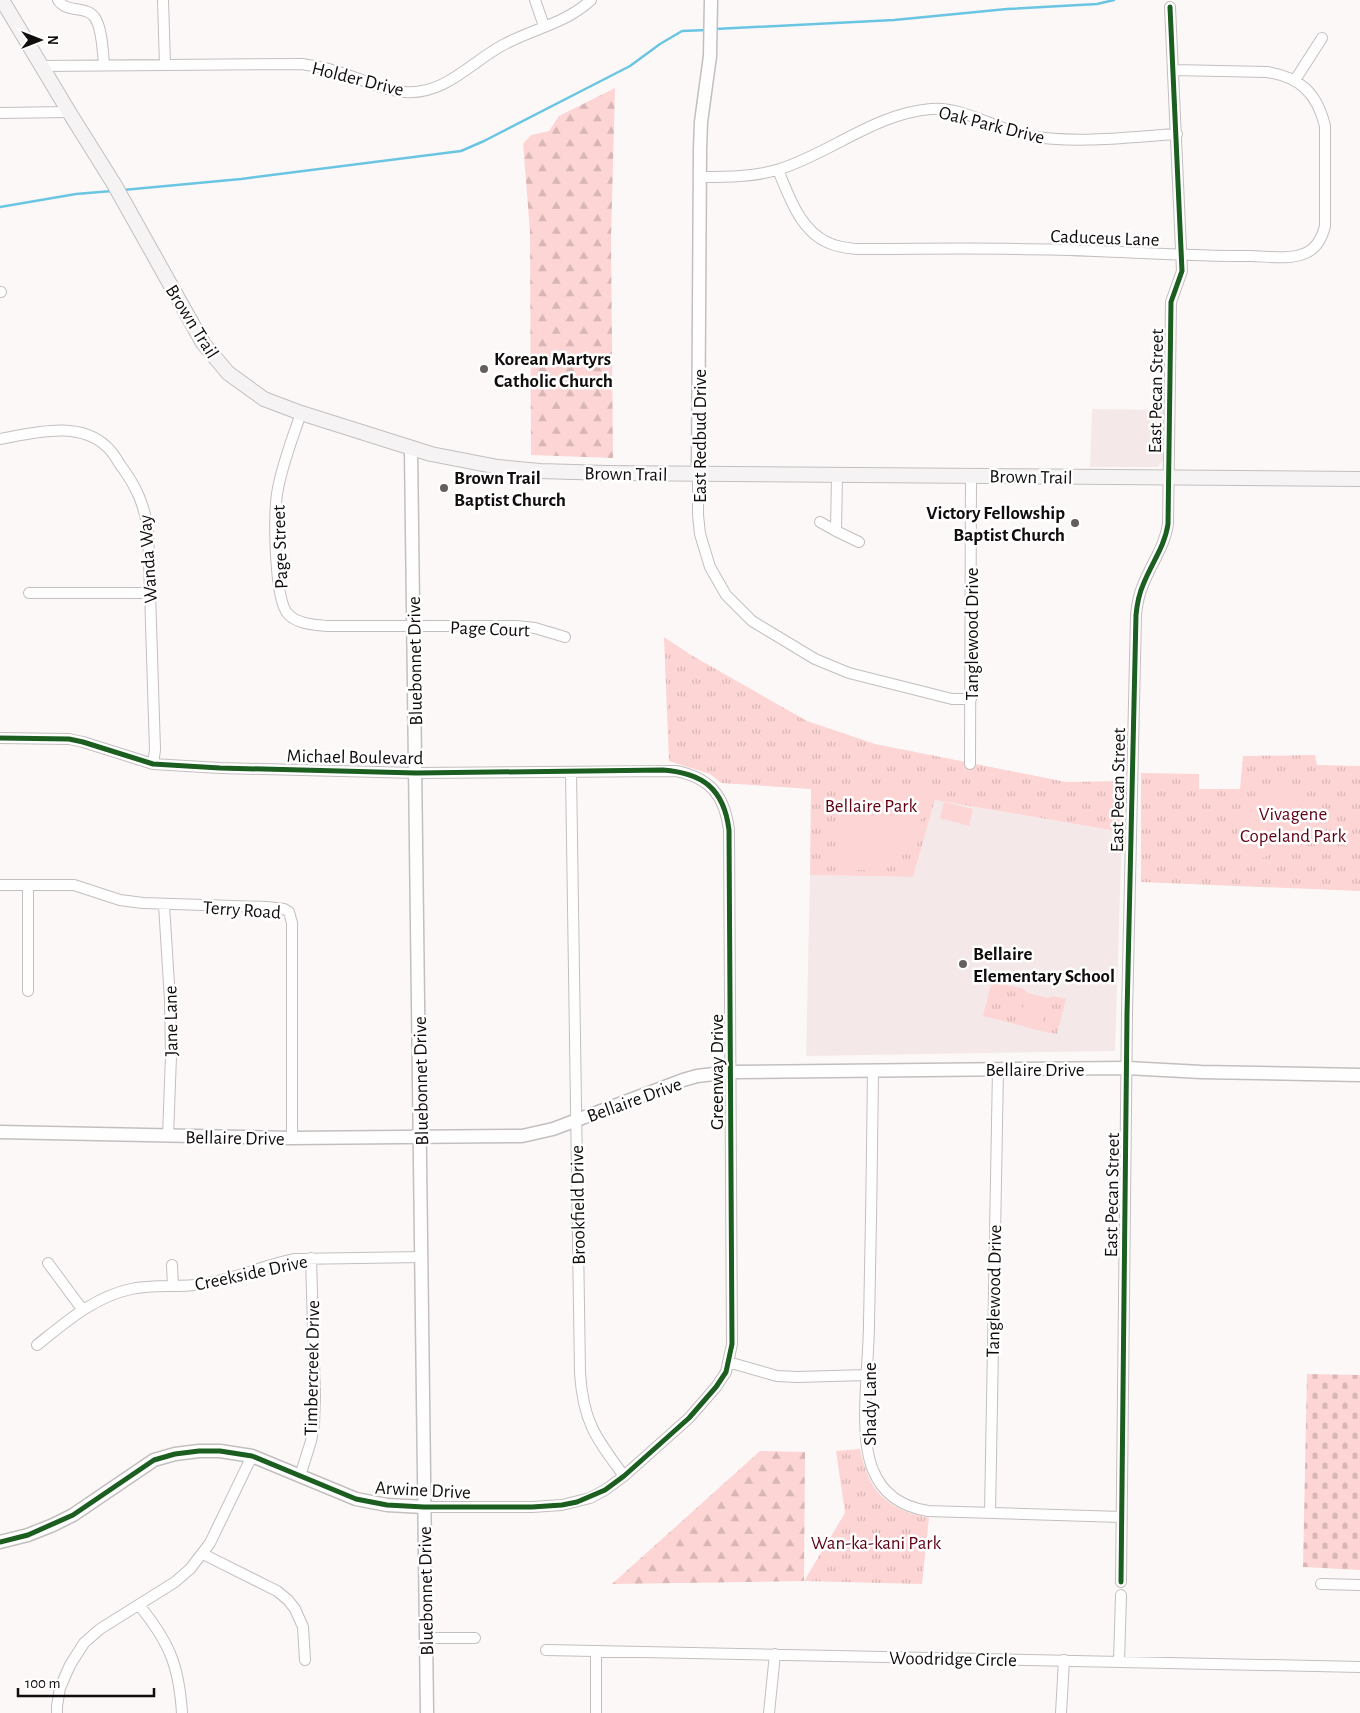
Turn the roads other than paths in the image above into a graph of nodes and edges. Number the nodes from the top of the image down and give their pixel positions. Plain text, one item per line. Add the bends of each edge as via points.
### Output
1 (2, 0) edge
2 (58, 0) edge
3 (163, 0) edge
4 (535, 0) edge
5 (591, 0) edge
6 (711, 0) edge
7 (1170, 7) dead end
8 (544, 26) junction
9 (1322, 38) dead end
10 (104, 65) junction
11 (166, 65) junction
12 (41, 66) junction
13 (1173, 70) junction
14 (1295, 80) junction
15 (65, 107) junction
16 (0, 113) edge
17 (1177, 134) junction
18 (778, 170) junction
19 (701, 177) junction
20 (1182, 256) junction
21 (301, 414) junction
22 (0, 439) edge
23 (411, 449) junction
24 (698, 474) junction
25 (837, 475) junction
26 (971, 475) junction
27 (1169, 478) junction
28 (1360, 479) edge
29 (820, 522) dead end
30 (836, 531) junction
31 (860, 542) dead end
32 (29, 593) dead end
33 (150, 593) junction
34 (414, 625) junction
35 (565, 637) dead end
36 (970, 699) junction
37 (0, 738) edge
38 (153, 764) junction
39 (970, 764) dead end
40 (571, 772) junction
41 (416, 773) junction
42 (709, 787) joint
43 (0, 885) edge
44 (28, 886) junction
45 (164, 905) junction
46 (28, 991) dead end
47 (1127, 1068) junction
48 (998, 1069) junction
49 (873, 1070) junction
50 (731, 1072) junction
51 (1360, 1075) edge
52 (576, 1120) junction
53 (0, 1132) edge
54 (168, 1136) junction
55 (292, 1138) junction
56 (420, 1138) junction
57 (422, 1257) junction
58 (311, 1258) junction
59 (48, 1262) dead end
60 (172, 1265) dead end
61 (173, 1286) junction
62 (82, 1309) junction
63 (37, 1345) dead end
64 (728, 1362) junction
65 (867, 1375) junction
66 (252, 1456) junction
67 (300, 1476) junction
68 (624, 1476) junction
69 (424, 1507) junction
70 (990, 1513) junction
71 (1122, 1516) junction
72 (0, 1542) edge
73 (203, 1554) junction
74 (1121, 1582) dead end
75 (1321, 1584) dead end
76 (1360, 1585) edge
77 (1121, 1595) dead end
78 (139, 1605) junction
79 (426, 1638) junction
80 (475, 1638) dead end
81 (546, 1650) dead end
82 (596, 1651) junction
83 (775, 1654) junction
84 (305, 1660) dead end
85 (1064, 1660) junction
86 (1119, 1662) junction
87 (1360, 1667) edge
88 (57, 1713) edge
89 (182, 1713) edge
90 (427, 1713) edge
91 (596, 1713) edge
92 (769, 1713) edge
93 (1061, 1713) edge

1 - 12 main road, Brown Trail
2 - 10 street via 68,9 94,16 98,23
3 - 11 street
4 - 8 street
5 - 8 street, Holder Drive via 578,12
6 - 19 street, East Redbud Drive via 708,80 701,122
7 - 13 street, East Pecan Street
8 - 11 street, Holder Drive via 502,46 451,80 422,91 391,90 332,70 302,64
9 - 14 street
10 - 11 street, Holder Drive
10 - 12 street, Holder Drive
12 - 15 main road, Brown Trail
13 - 14 street, Caduceus Lane via 1267,72
13 - 17 street, East Pecan Street
14 - 20 street, Caduceus Lane via 1317,102 1325,126 1326,226 1322,238 1305,254 1296,256
15 - 16 street via 50,112
15 - 21 main road, Brown Trail via 114,184 203,344 228,373 264,398
17 - 18 street, Oak Park Drive via 1057,140 1016,134 958,112 932,108 901,114
17 - 20 street, East Pecan Street
18 - 19 street, Oak Park Drive via 734,177
18 - 20 street, Caduceus Lane via 806,226 827,243 838,246 856,249 1079,250
19 - 24 street, East Redbud Drive
20 - 27 street, East Pecan Street via 1182,271 1171,310
21 - 23 main road, Brown Trail
21 - 34 street, Page Street via 277,492 275,510 278,580 285,610 294,619 312,624
22 - 33 street, Wanda Way via 60,430 88,434 108,448 131,479 145,509
23 - 24 main road, Brown Trail via 498,467 540,471
23 - 34 street, Bluebonnet Drive
24 - 25 main road, Brown Trail
24 - 36 street, East Redbud Drive via 698,515 705,554 726,595 752,621 800,651 849,674 952,699
25 - 26 main road, Brown Trail
25 - 30 street
26 - 27 main road, Brown Trail
26 - 36 street, Tanglewood Drive
27 - 28 main road, Brown Trail
27 - 47 street, East Pecan Street via 1167,534 1142,585 1136,615
29 - 30 street
30 - 31 street
32 - 33 street
33 - 38 street, Wanda Way
34 - 35 street, Page Court via 516,626
34 - 41 street, Bluebonnet Drive
36 - 39 street, Tanglewood Drive
37 - 38 street, Michael Boulevard via 69,739
38 - 41 street, Michael Boulevard
40 - 41 street, Michael Boulevard
40 - 42 street, Michael Boulevard via 676,771 688,773
40 - 52 street, Brookfield Drive
41 - 56 street, Bluebonnet Drive
42 - 50 street, Greenway Drive via 723,804 729,830
43 - 44 street, Terry Road
44 - 45 street, Terry Road via 74,885 120,900
44 - 46 street
45 - 54 street, Jane Lane via 171,1056
45 - 55 street, Terry Road via 267,907 284,909 291,915
47 - 48 street, Bellaire Drive
47 - 51 street, Bellaire Drive
47 - 71 street, East Pecan Street
48 - 49 street, Bellaire Drive
48 - 70 street, Tanglewood Drive
49 - 50 street, Bellaire Drive
49 - 65 street, Shady Lane
50 - 52 street, Bellaire Drive via 683,1080
50 - 64 street, Greenway Drive via 732,1344
52 - 56 street, Bellaire Drive via 522,1136
52 - 68 street, Brookfield Drive via 581,1398 599,1443
53 - 54 street, Bellaire Drive
54 - 55 street, Bellaire Drive
55 - 56 street, Bellaire Drive
56 - 57 street, Bluebonnet Drive
57 - 58 street, Creekside Drive
57 - 69 street, Bluebonnet Drive
58 - 61 street, Creekside Drive via 280,1262 229,1279
58 - 67 street, Timbercreek Drive via 314,1425
59 - 62 street
60 - 61 street
61 - 62 street, Creekside Drive via 131,1289
62 - 63 street, Creekside Drive
64 - 65 street via 777,1376
64 - 68 street, Arwine Drive via 726,1372 716,1387 689,1418
65 - 70 street, Shady Lane via 865,1426 868,1451 872,1469 885,1490 911,1508
66 - 67 street, Arwine Drive
66 - 72 street, Arwine Drive via 199,1451 154,1460 73,1515 28,1535
66 - 73 street
67 - 69 street, Arwine Drive via 369,1503
68 - 69 street, Arwine Drive via 590,1498 562,1505
69 - 79 street, Bluebonnet Drive
70 - 71 street, Shady Lane
71 - 74 street, East Pecan Street
73 - 78 street via 175,1582
73 - 84 street via 277,1591 288,1600 296,1609 303,1627
75 - 76 street
77 - 86 street
78 - 88 street via 100,1629 84,1644 60,1688
78 - 89 street via 158,1628 172,1655 181,1690
79 - 80 street
79 - 90 street, Bluebonnet Drive
81 - 82 street, Woodridge Circle
82 - 83 street, Woodridge Circle
82 - 91 street
83 - 85 street, Woodridge Circle
83 - 92 street
85 - 86 street, Woodridge Circle
85 - 93 street
86 - 87 street, Woodridge Circle

